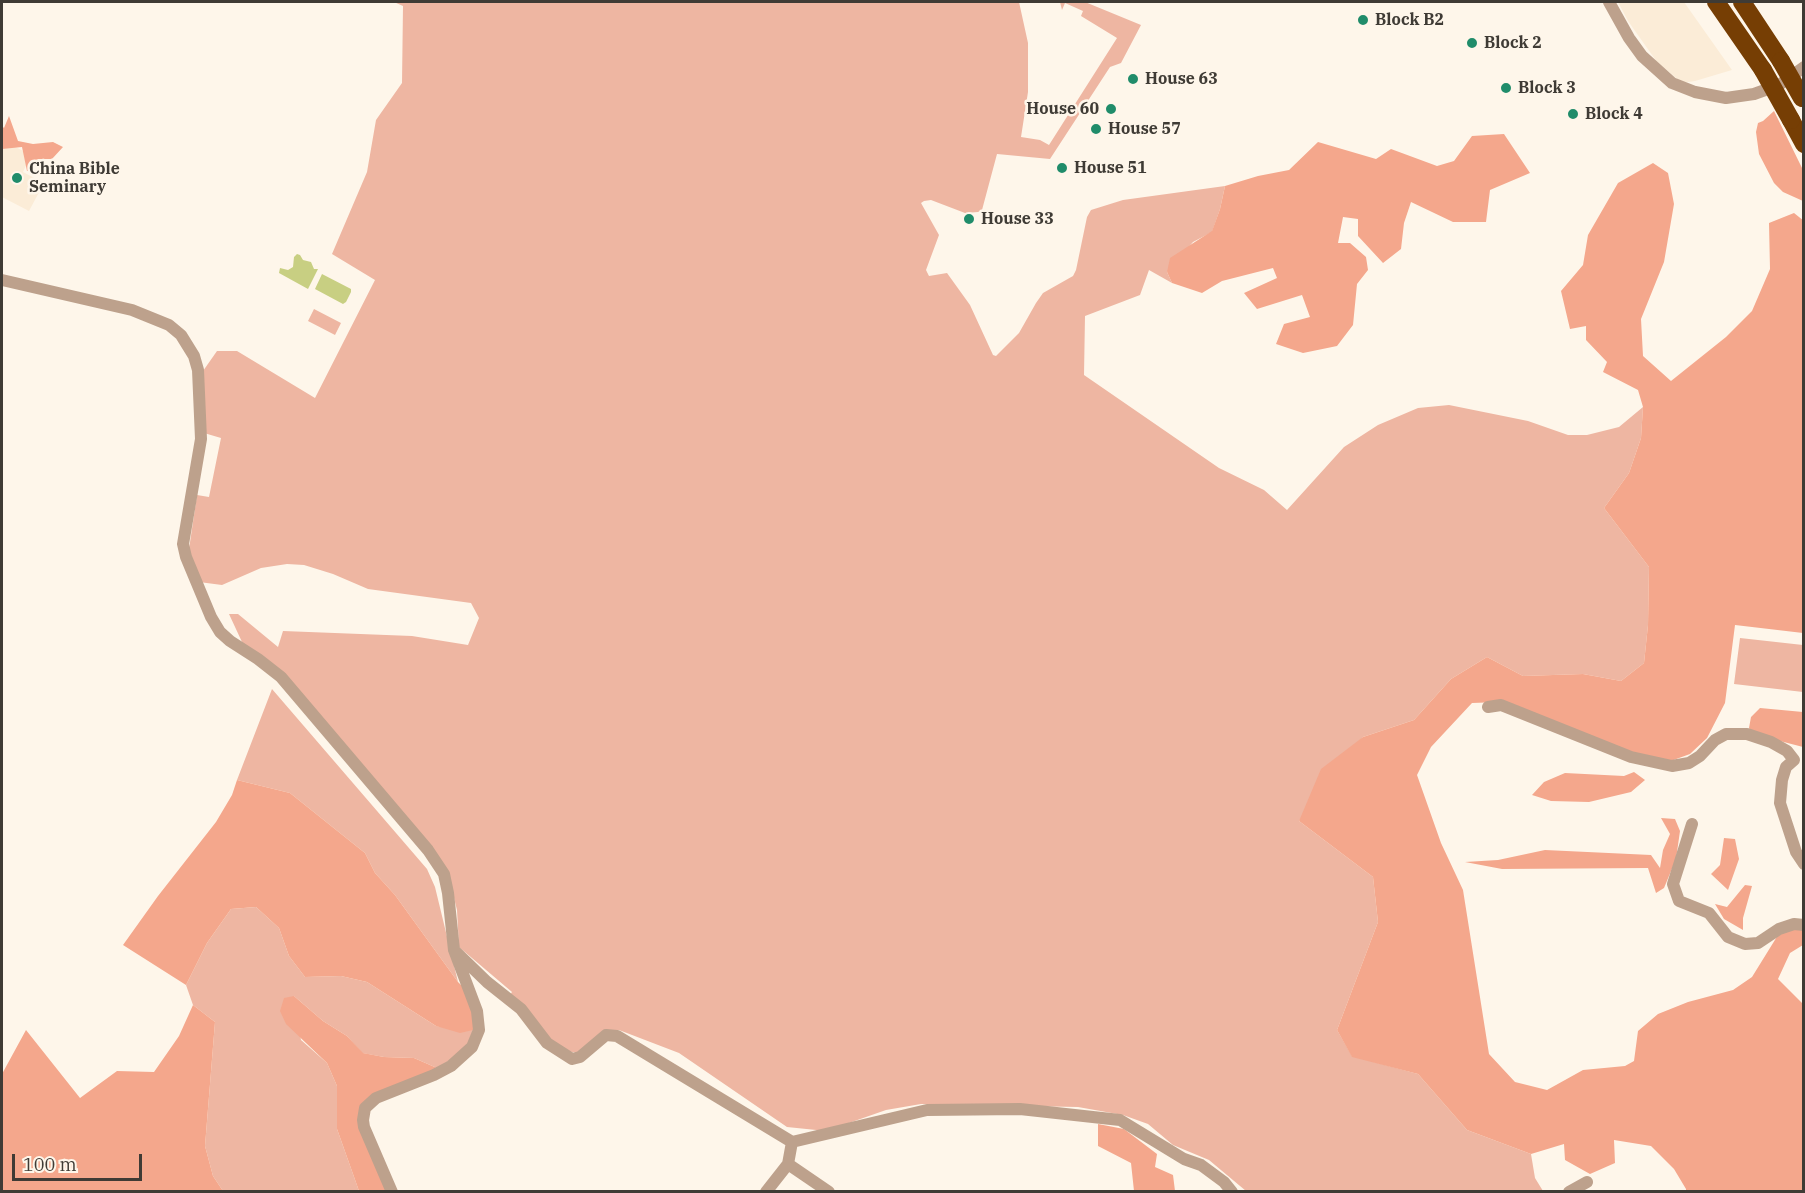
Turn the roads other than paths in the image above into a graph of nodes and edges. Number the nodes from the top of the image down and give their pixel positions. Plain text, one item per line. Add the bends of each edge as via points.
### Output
1 (1610, 2) edge
2 (1716, 2) edge
3 (1742, 2) edge
4 (1803, 67) edge
5 (1803, 99) edge
6 (1803, 144) edge
7 (2, 280) edge
8 (1488, 707) dead end
9 (1692, 824) dead end
10 (1803, 864) edge
11 (1803, 925) edge
12 (454, 950) junction
13 (792, 1142) junction
14 (788, 1164) junction
15 (1587, 1182) dead end
16 (392, 1191) edge
17 (766, 1191) edge
18 (829, 1191) edge
19 (1233, 1191) edge
20 (1569, 1191) edge

1 - 4 street via 1642,57 1665,78 1685,89 1716,97 1746,96 1779,85
2 - 6 highway, bridge via 1763,70
3 - 5 highway, bridge
7 - 12 street via 132,310 169,325 181,335 198,370 201,439 183,544 211,617 230,641 281,677 432,856 447,886
8 - 10 street via 1501,705 1631,757 1672,766 1689,763 1726,734 1747,734 1771,742 1794,760 1786,767 1780,804
9 - 11 street via 1673,884 1679,901 1708,913 1728,937 1745,944 1758,943 1794,924
12 - 13 street via 521,1009 547,1043 572,1059 606,1035 617,1036
12 - 16 street via 478,1016 475,1043 451,1066 376,1098 364,1112 364,1127
13 - 14 street
13 - 19 street via 927,1110 1020,1108 1120,1120 1184,1159 1202,1165
14 - 17 street
14 - 18 street
15 - 20 street

